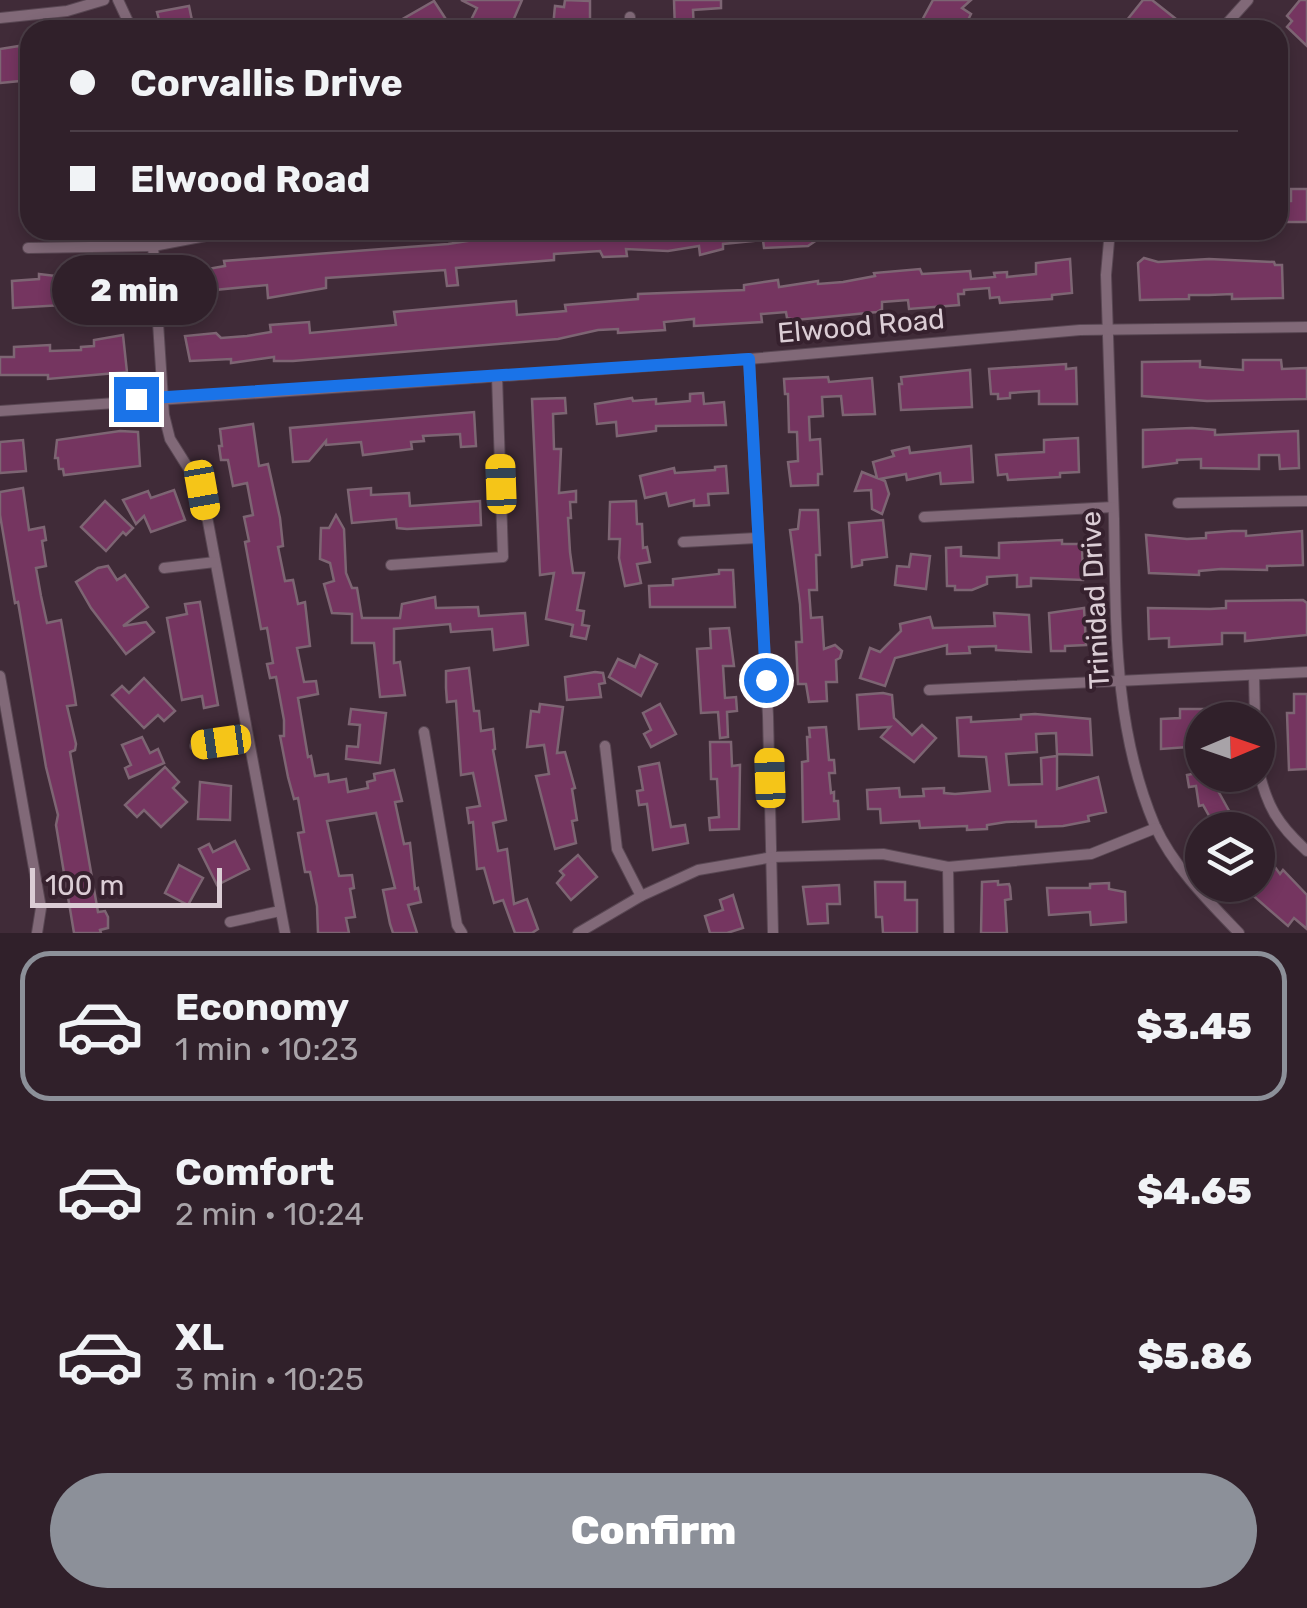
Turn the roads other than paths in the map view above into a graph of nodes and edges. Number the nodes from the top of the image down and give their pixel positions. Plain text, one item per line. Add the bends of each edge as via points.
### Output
1 (104, 0) edge
2 (1248, 0) edge
3 (0, 18) edge
4 (1230, 20) edge
5 (153, 240) edge
6 (184, 240) edge
7 (1109, 240) edge
8 (153, 246) junction
9 (28, 248) dead end
10 (1307, 327) edge
11 (1107, 331) junction
12 (749, 359) junction
13 (497, 376) junction
14 (162, 398) junction
15 (0, 410) edge
16 (1307, 501) edge
17 (1178, 503) dead end
18 (1113, 506) junction
19 (924, 517) dead end
20 (756, 538) junction
21 (683, 542) dead end
22 (215, 562) junction
23 (392, 565) dead end
24 (164, 568) dead end
25 (1307, 672) edge
26 (1254, 675) junction
27 (0, 676) edge
28 (1119, 679) junction
29 (929, 690) dead end
30 (1255, 702) edge
31 (424, 732) dead end
32 (247, 738) junction
33 (195, 746) dead end
34 (604, 746) dead end
35 (1264, 792) edge
36 (1156, 828) junction
37 (1307, 851) edge
38 (773, 858) junction
39 (948, 868) junction
40 (641, 896) junction
41 (280, 912) junction
42 (230, 922) dead end
43 (37, 933) edge
44 (284, 933) edge
45 (462, 933) edge
46 (578, 933) edge
47 (773, 933) edge
48 (950, 933) edge
49 (1239, 933) edge

1 - 3 street
2 - 4 street
5 - 8 street
6 - 8 street
7 - 11 street, Trinidad Drive
8 - 9 street
8 - 14 street
10 - 11 street, Elwood Road
11 - 12 street, Elwood Road
11 - 18 street, Trinidad Drive
12 - 13 street, Elwood Road
12 - 20 street
13 - 14 street, Elwood Road
13 - 23 street via 504,556
14 - 15 street, Elwood Road
14 - 22 street via 170,439 202,490
16 - 17 street
18 - 19 street
18 - 28 street, Trinidad Drive
20 - 21 street
20 - 38 street
22 - 24 street
22 - 32 street
25 - 26 street
26 - 28 street
26 - 30 street
27 - 43 street via 41,908
28 - 29 street
28 - 36 street, Trinidad Drive via 1129,751
31 - 45 street
32 - 33 street
32 - 41 street
34 - 40 street via 616,849
35 - 37 street via 1286,832
36 - 39 street via 1091,854
36 - 49 street, Trinidad Drive via 1205,899
38 - 39 street via 884,854
38 - 40 street via 698,870
38 - 47 street
39 - 48 street
40 - 46 street
41 - 42 street
41 - 44 street

